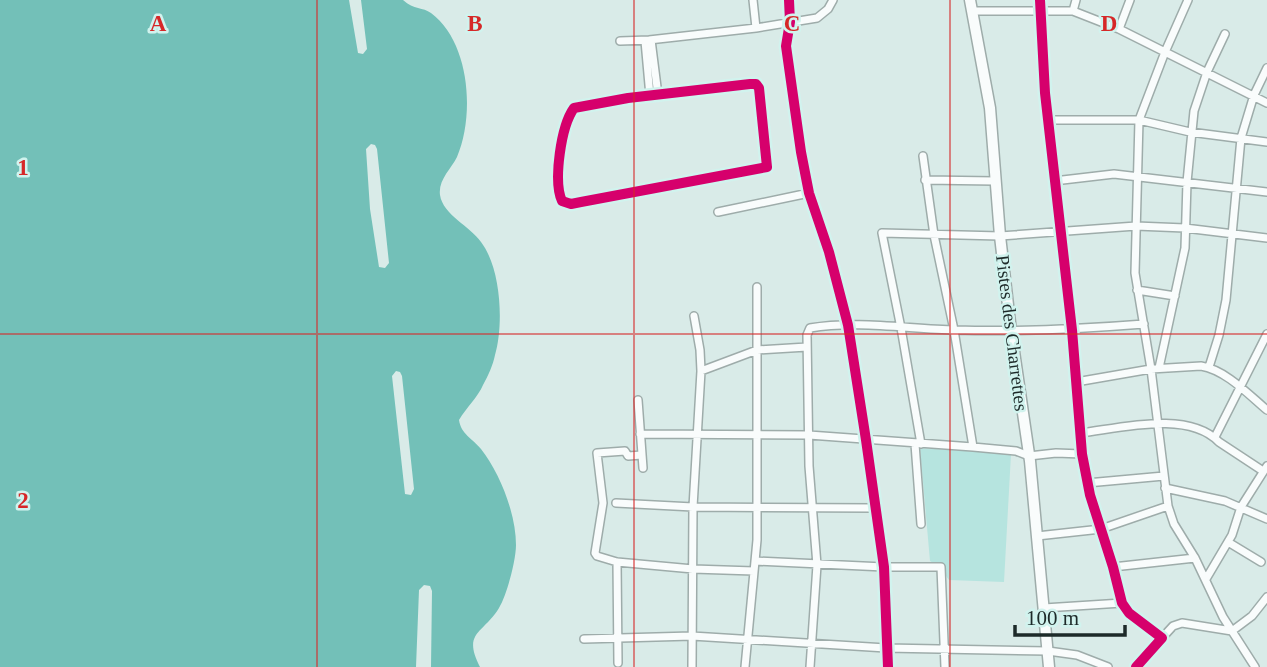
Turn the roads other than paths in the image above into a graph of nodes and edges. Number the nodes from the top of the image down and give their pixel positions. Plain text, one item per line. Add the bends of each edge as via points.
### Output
1 (753, 0) edge
2 (789, 0) edge
3 (833, 0) edge
4 (1040, 0) edge
5 (1076, 0) edge
6 (1130, 0) edge
7 (1185, 1) edge
8 (972, 6) edge
9 (1040, 10) junction
10 (1073, 11) junction
11 (790, 22) junction
12 (756, 28) junction
13 (1119, 29) junction
14 (1225, 34) dead end
15 (648, 40) junction
16 (620, 41) dead end
17 (1164, 51) junction
18 (1267, 68) edge
19 (1207, 72) junction
20 (1254, 95) junction
21 (654, 96) junction
22 (1267, 103) edge
23 (1048, 120) junction
24 (1139, 120) junction
25 (1190, 132) junction
26 (1241, 138) junction
27 (1267, 142) edge
28 (923, 156) dead end
29 (1139, 176) junction
30 (925, 180) junction
31 (995, 181) junction
32 (1054, 181) junction
33 (1187, 182) junction
34 (1237, 188) junction
35 (1267, 192) edge
36 (809, 193) junction
37 (718, 212) dead end
38 (1136, 226) junction
39 (1185, 228) junction
40 (1061, 232) junction
41 (1233, 234) junction
42 (934, 235) junction
43 (1000, 236) junction
44 (1267, 238) edge
45 (757, 287) dead end
46 (1137, 290) junction
47 (1174, 296) junction
48 (694, 316) dead end
49 (1144, 324) junction
50 (848, 325) junction
51 (901, 328) junction
52 (954, 330) junction
53 (1072, 330) junction
54 (1011, 331) junction
55 (1266, 340) edge
56 (807, 346) junction
57 (757, 350) junction
58 (1209, 367) junction
59 (1155, 368) junction
60 (701, 371) junction
61 (1076, 382) junction
62 (1240, 388) junction
63 (638, 400) dead end
64 (1267, 410) edge
65 (1158, 423) junction
66 (1081, 433) junction
67 (640, 434) junction
68 (697, 435) junction
69 (809, 435) junction
70 (757, 436) junction
71 (1215, 437) junction
72 (866, 440) junction
73 (918, 444) junction
74 (973, 447) junction
75 (1082, 454) junction
76 (642, 455) junction
77 (1029, 456) junction
78 (643, 468) dead end
79 (1265, 468) edge
80 (1164, 476) junction
81 (1087, 483) junction
82 (1165, 488) junction
83 (616, 503) dead end
84 (1168, 506) junction
85 (694, 507) junction
86 (757, 507) junction
87 (812, 507) junction
88 (1241, 507) junction
89 (875, 508) junction
90 (1267, 519) edge
91 (921, 524) dead end
92 (1101, 529) junction
93 (1037, 536) junction
94 (1228, 542) junction
95 (1195, 558) junction
96 (755, 561) junction
97 (617, 562) junction
98 (1261, 562) dead end
99 (817, 565) junction
100 (884, 567) junction
101 (1113, 568) junction
102 (693, 569) junction
103 (754, 571) junction
104 (1206, 579) junction
105 (1266, 599) edge
106 (1122, 603) junction
107 (1044, 608) junction
108 (1232, 631) junction
109 (692, 636) junction
110 (1162, 638) junction
111 (584, 639) dead end
112 (618, 639) junction
113 (748, 639) junction
114 (811, 644) junction
115 (886, 648) junction
116 (944, 650) junction
117 (1048, 651) junction
118 (618, 663) dead end
119 (692, 667) edge
120 (745, 667) edge
121 (810, 667) edge
122 (888, 667) edge
123 (945, 667) edge
124 (1049, 667) edge
125 (1108, 667) edge
126 (1136, 667) edge
127 (1255, 667) edge

1 - 12 street
2 - 11 street
3 - 11 street via 817,18
4 - 9 street
5 - 10 street
6 - 13 street
7 - 17 street
8 - 9 street
8 - 31 main road, Pistes des Charrettes via 990,108
9 - 10 street
9 - 23 street
10 - 13 street
11 - 12 street
11 - 36 street via 787,56
12 - 15 street
13 - 17 street
14 - 19 street
15 - 16 street
15 - 21 street
17 - 19 street
17 - 24 street
18 - 20 street
19 - 20 street
19 - 25 street
20 - 22 street
20 - 26 street
21 - 21 street via 756,84 767,167 564,203 558,189 559,168 568,117 574,108
23 - 24 street
23 - 32 street
24 - 25 street
24 - 29 street
25 - 26 street
25 - 33 street
26 - 27 street
26 - 34 street
28 - 30 street
29 - 32 street
29 - 33 street
29 - 38 street
30 - 31 street
30 - 42 street
31 - 43 main road, Pistes des Charrettes
32 - 40 street
33 - 34 street
33 - 39 street
34 - 35 street
34 - 41 street
36 - 37 street
36 - 50 street
38 - 39 street
38 - 40 street
38 - 46 street
39 - 41 street
39 - 47 street
40 - 43 street
40 - 53 street
41 - 44 street
41 - 58 street via 1224,316
42 - 43 street
42 - 51 street via 881,233
42 - 52 street
43 - 54 main road, Pistes des Charrettes
45 - 57 street
46 - 47 street
46 - 49 street
47 - 59 street
48 - 60 street
49 - 53 street
49 - 59 street
50 - 51 street
50 - 56 street via 810,328
50 - 72 street
51 - 52 street
51 - 73 street
52 - 54 street
52 - 74 street
53 - 54 street
53 - 61 street
54 - 77 main road, Pistes des Charrettes
55 - 62 street
56 - 57 street
56 - 69 street
57 - 60 street
57 - 70 street
58 - 59 street
58 - 62 street
59 - 61 street
59 - 65 street
60 - 68 street
61 - 66 street
62 - 64 street
62 - 71 street
63 - 67 street
65 - 66 street
65 - 71 street via 1202,430
65 - 80 street
66 - 75 street
67 - 68 street
67 - 76 street
68 - 70 street
68 - 85 street
69 - 70 street
69 - 72 street
69 - 87 street
70 - 86 street
71 - 79 street
72 - 73 street
72 - 89 street
73 - 74 street
73 - 91 street
74 - 77 street
75 - 77 street
75 - 81 street
76 - 78 street
76 - 97 street via 628,456 625,451 597,454 603,503 595,553
77 - 93 main road, Pistes des Charrettes
79 - 88 street
80 - 81 street
80 - 82 street
81 - 92 street
82 - 84 street
82 - 88 street
83 - 85 street
84 - 92 street
84 - 95 street
85 - 86 street
85 - 102 street
86 - 87 street
86 - 96 street
87 - 89 street
87 - 99 street
88 - 90 street
88 - 94 street
89 - 100 street
92 - 93 street
92 - 101 street
93 - 107 main road, Pistes des Charrettes
94 - 98 street
94 - 104 street
95 - 101 street
95 - 104 street
96 - 99 street
96 - 103 street
97 - 102 street
97 - 112 street
99 - 100 street
99 - 114 street
100 - 115 street
100 - 116 street via 940,568
101 - 106 street
102 - 103 street
102 - 109 street
103 - 113 street
104 - 108 street
105 - 108 street
106 - 107 street
106 - 110 street
107 - 117 main road, Pistes des Charrettes
108 - 110 street via 1182,623
108 - 127 street
109 - 112 street
109 - 113 street
109 - 119 street
110 - 126 street
111 - 112 street
112 - 118 street
113 - 114 street
113 - 120 street
114 - 115 street
114 - 121 street
115 - 116 street
115 - 122 street
116 - 117 street
116 - 123 street
117 - 124 main road, Pistes des Charrettes
117 - 125 street

